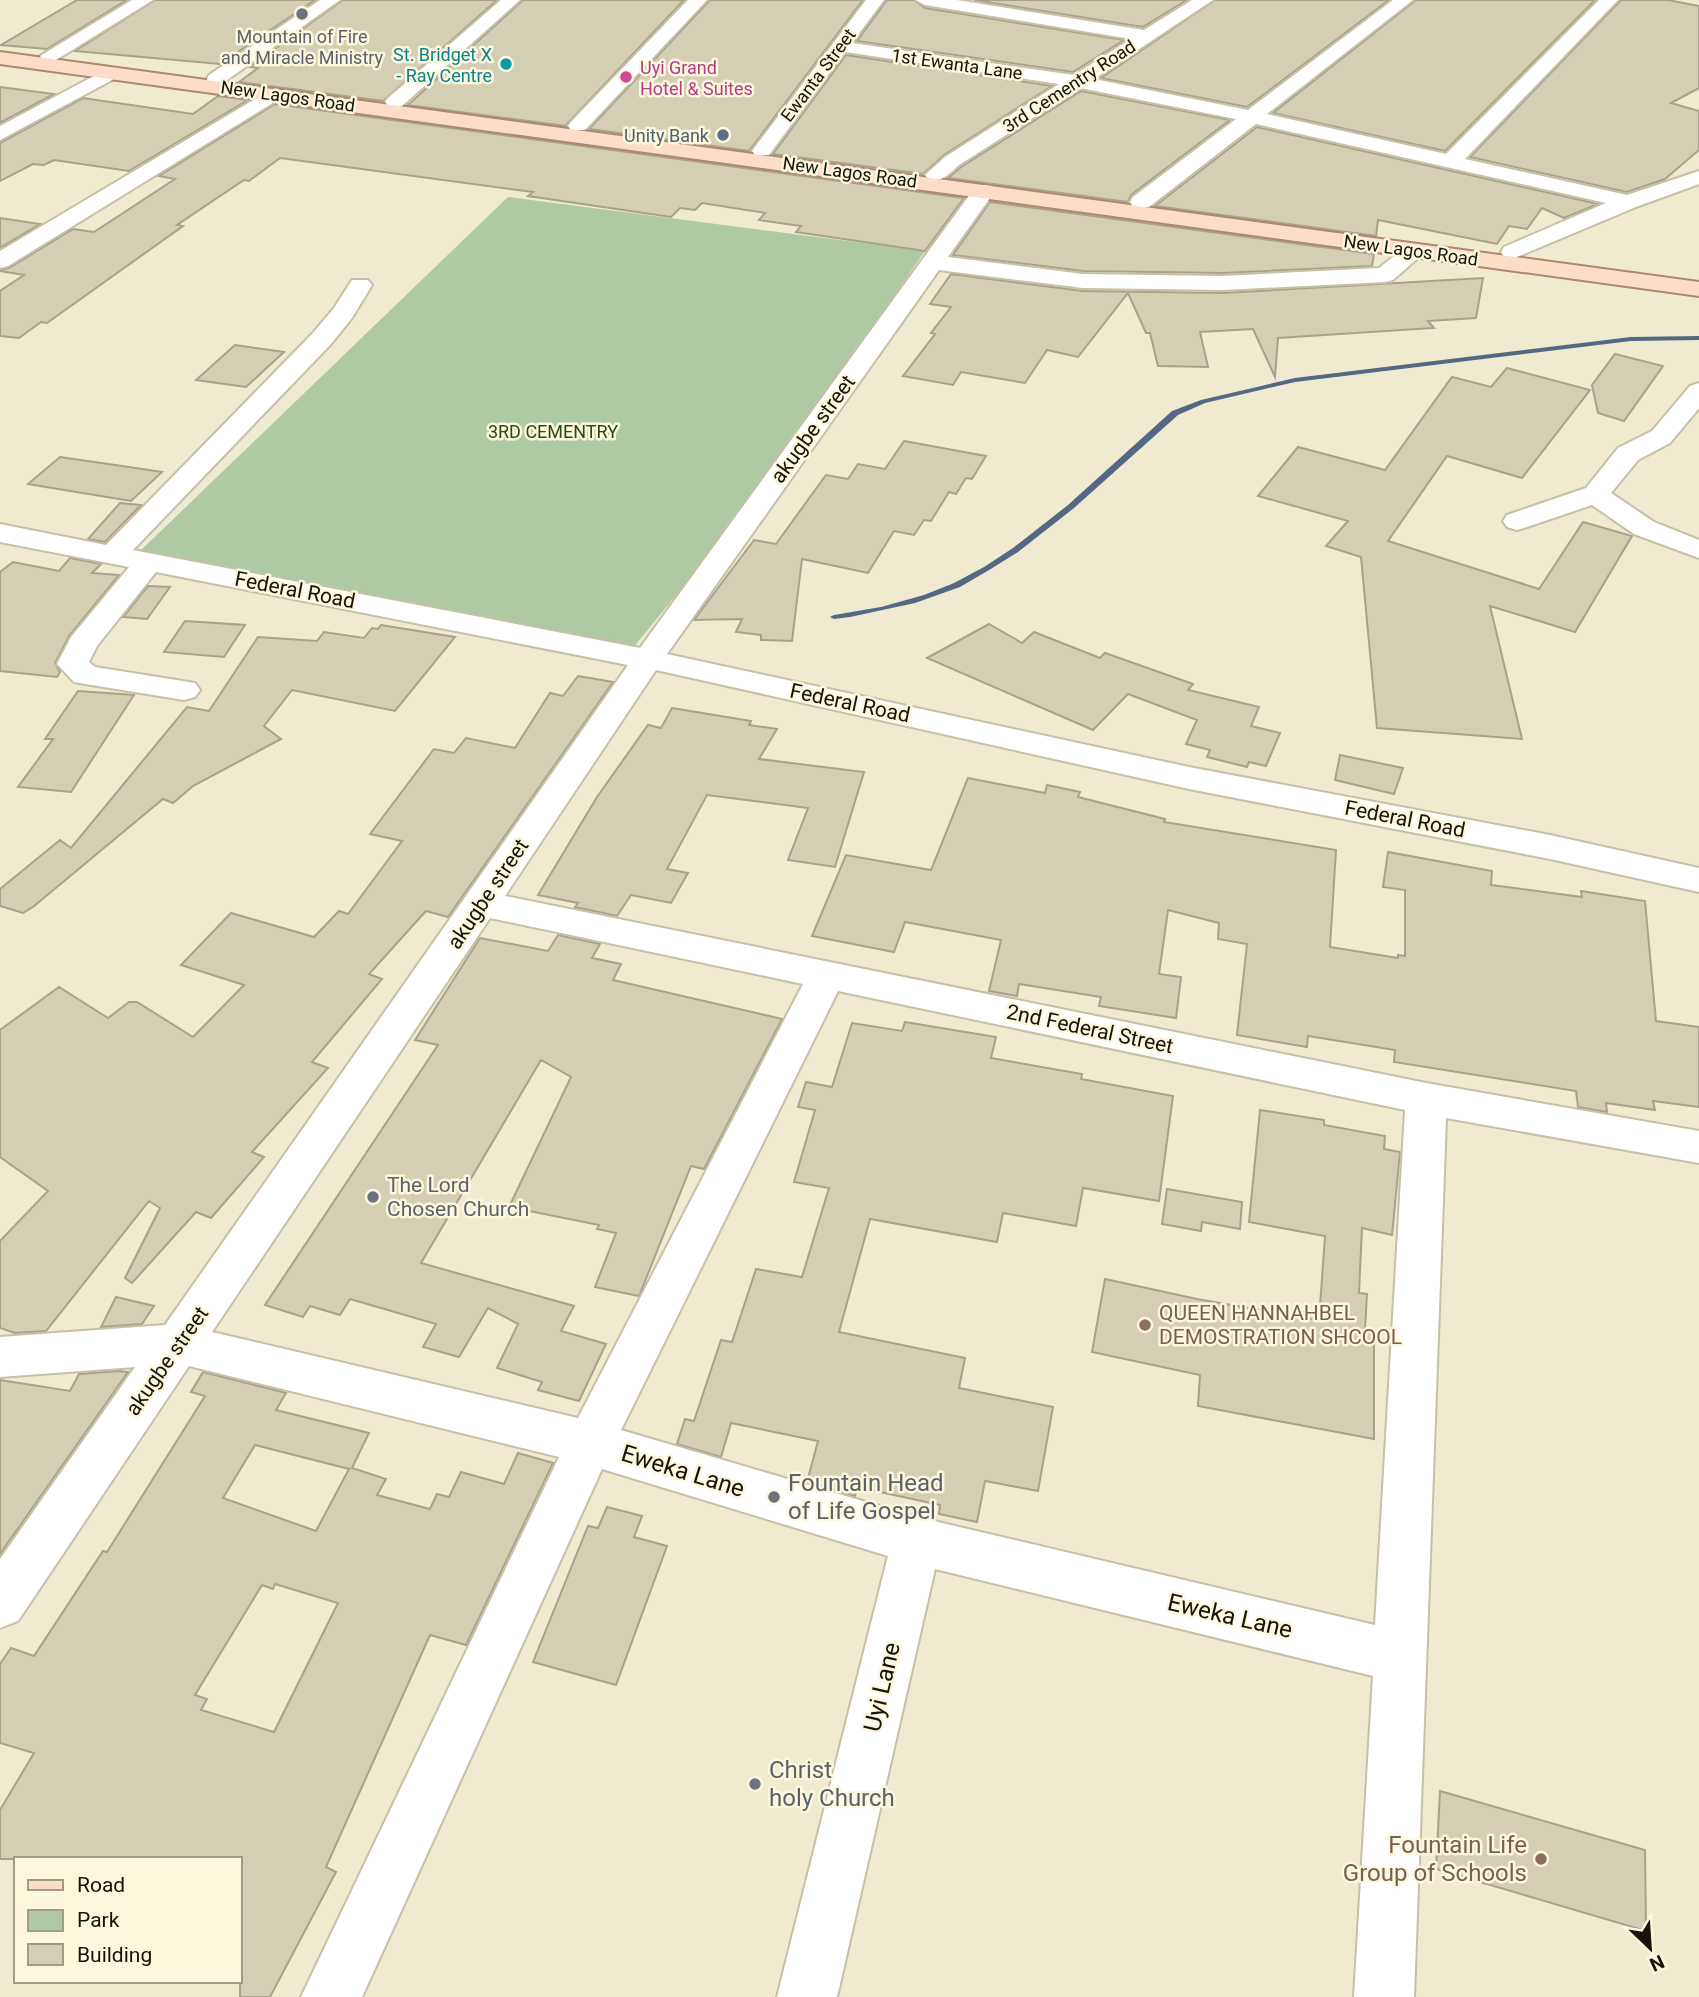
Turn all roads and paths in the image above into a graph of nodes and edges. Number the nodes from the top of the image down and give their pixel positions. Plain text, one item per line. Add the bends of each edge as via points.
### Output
1 (144, 0) edge
2 (331, 0) edge
3 (511, 0) edge
4 (698, 0) edge
5 (875, 0) edge
6 (925, 0) edge
7 (1204, 0) edge
8 (1404, 0) edge
9 (1609, 0) edge
10 (1146, 36) junction
11 (839, 46) junction
12 (0, 50) edge
13 (49, 56) junction
14 (0, 58) edge
15 (107, 75) junction
16 (216, 79) junction
17 (1076, 81) junction
18 (272, 94) junction
19 (395, 102) junction
20 (1253, 117) junction
21 (578, 125) junction
22 (0, 134) edge
23 (762, 151) junction
24 (1449, 163) junction
25 (935, 175) junction
26 (1699, 177) edge
27 (984, 191) junction
28 (1141, 202) junction
29 (1628, 202) junction
30 (1416, 250) junction
31 (1512, 252) junction
32 (0, 261) edge
33 (933, 262) junction
34 (1699, 277) edge
35 (360, 285) dead end
36 (1699, 289) edge
37 (1699, 391) edge
38 (1596, 495) junction
39 (1517, 521) dead end
40 (0, 533) edge
41 (1666, 540) junction
42 (1699, 549) edge
43 (112, 555) junction
44 (149, 562) junction
45 (1699, 575) edge
46 (648, 659) junction
47 (184, 690) dead end
48 (1699, 880) edge
49 (482, 904) junction
50 (827, 975) junction
51 (1426, 1099) junction
52 (1699, 1146) edge
53 (179, 1344) junction
54 (0, 1357) edge
55 (590, 1443) junction
56 (917, 1541) junction
57 (0, 1603) edge
58 (1400, 1657) junction
59 (331, 1997) edge
60 (807, 1997) edge
61 (1384, 1997) edge

1 - 13 street
2 - 16 street
3 - 19 street
4 - 21 street
5 - 11 street, Ewanta Street
6 - 10 street
7 - 10 street, 3rd Cementry Road
8 - 20 street
9 - 24 street
10 - 17 street, 3rd Cementry Road
11 - 17 street, 1st Ewanta Lane
11 - 23 street, Ewanta Street
12 - 13 main road, New Lagos Road
13 - 16 main road, New Lagos Road
14 - 15 main road, New Lagos Road
15 - 18 main road, New Lagos Road
15 - 22 street
16 - 19 main road, New Lagos Road
17 - 20 street, 1st Ewanta Lane
17 - 25 street, 3rd Cementry Road
18 - 27 main road, New Lagos Road
18 - 32 street
19 - 21 main road, New Lagos Road
20 - 24 street, 1st Ewanta Lane
20 - 28 street
21 - 23 main road, New Lagos Road
23 - 25 main road, New Lagos Road
24 - 29 street, 1st Ewanta Lane
25 - 28 main road, New Lagos Road
26 - 29 street
27 - 30 main road, New Lagos Road
27 - 33 street, akugbe street
28 - 31 main road, New Lagos Road
29 - 31 street
30 - 33 street via 1385,275 1223,283 1083,281
30 - 36 main road, New Lagos Road
31 - 34 main road, New Lagos Road
33 - 46 street, akugbe street
35 - 43 street via 324,337
37 - 38 street via 1661,437 1628,454
38 - 39 street
38 - 41 street via 1620,517
40 - 43 street, Federal Road
41 - 42 street
41 - 45 street
43 - 44 street, Federal Road
44 - 46 street, Federal Road
44 - 47 street via 82,644 73,664 85,675
46 - 48 street, Federal Road via 1189,778
46 - 49 street, akugbe street
49 - 50 street, 2nd Federal Street
49 - 53 street, akugbe street
50 - 51 street, 2nd Federal Street
50 - 55 street
51 - 52 street, 2nd Federal Street
51 - 58 street
53 - 54 street, Eweka Lane
53 - 55 street, Eweka Lane
53 - 57 street, akugbe street
55 - 56 street, Eweka Lane
55 - 59 street
56 - 58 street, Eweka Lane
56 - 60 street, Uyi Lane
58 - 61 street

